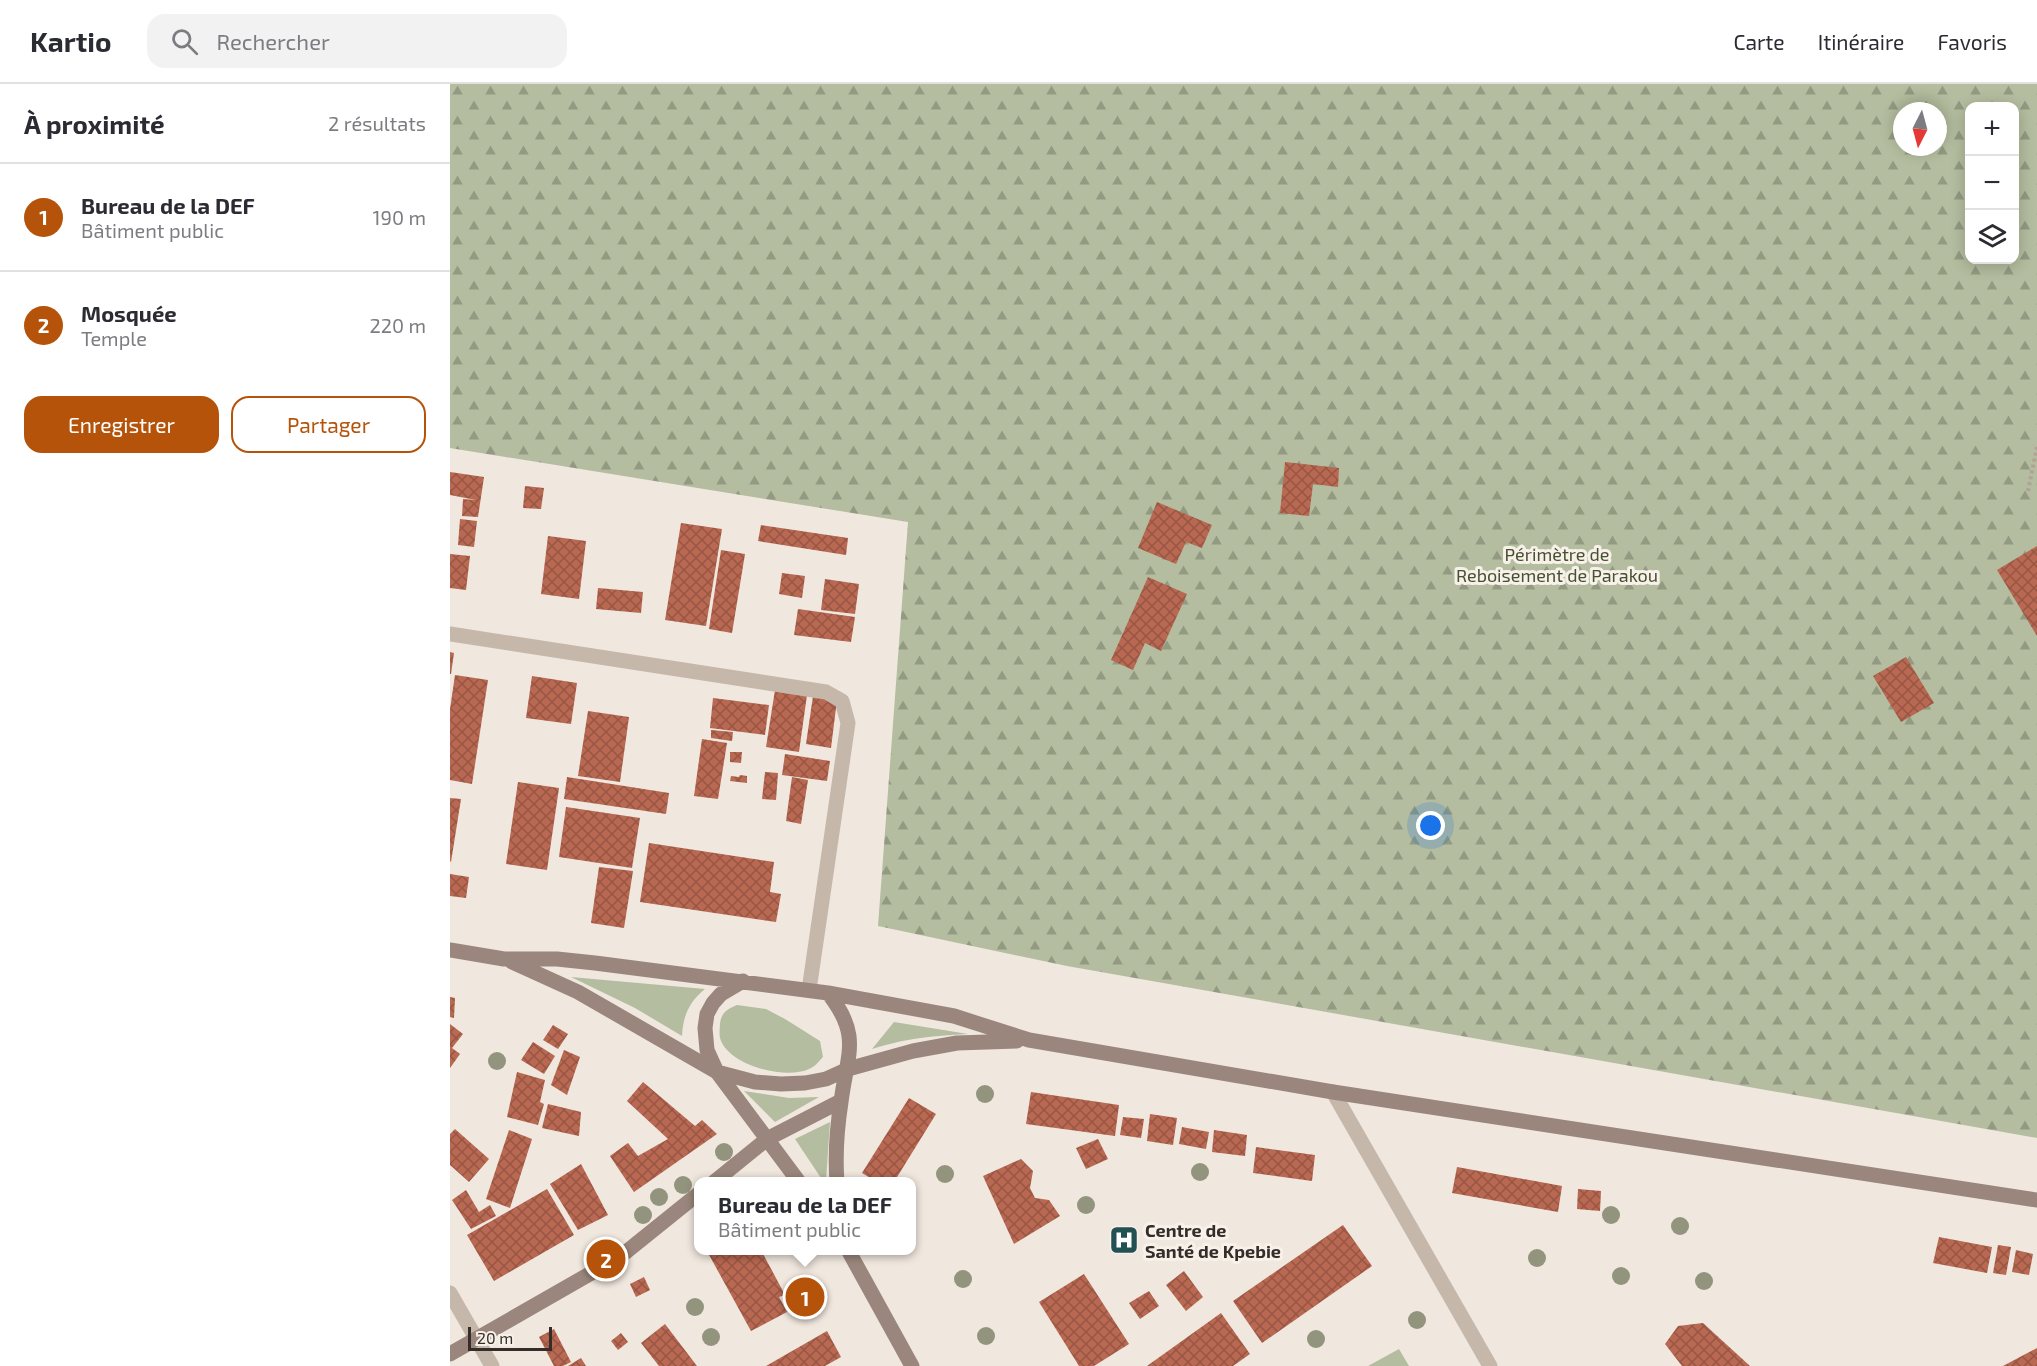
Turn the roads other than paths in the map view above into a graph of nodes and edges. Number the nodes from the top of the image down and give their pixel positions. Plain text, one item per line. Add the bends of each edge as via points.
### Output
1 (450, 634) edge
2 (450, 950) edge
3 (504, 959) junction
4 (743, 981) junction
5 (809, 990) junction
6 (828, 993) junction
7 (1029, 1040) junction
8 (848, 1069) junction
9 (717, 1072) junction
10 (1333, 1092) junction
11 (841, 1101) junction
12 (768, 1139) junction
13 (720, 1177) edge
14 (795, 1177) edge
15 (837, 1177) edge
16 (694, 1198) edge
17 (2037, 1200) edge
18 (851, 1255) edge
19 (450, 1293) edge
20 (477, 1339) junction
21 (450, 1354) edge
22 (492, 1366) edge
23 (912, 1366) edge
24 (1490, 1366) edge

1 - 5 street via 826,692 842,701 848,723
2 - 3 street
3 - 4 street via 557,959
3 - 9 street via 578,992
4 - 5 street
4 - 9 street via 721,994 707,1014 705,1040
5 - 6 street
6 - 7 street via 954,1016
6 - 8 street via 848,1026
7 - 8 street via 957,1043
7 - 10 street
8 - 9 street via 826,1078 781,1084
8 - 11 street
9 - 12 street
10 - 17 street
10 - 24 street
11 - 12 street
11 - 15 street
12 - 13 street
12 - 14 street
16 - 20 street via 621,1256
18 - 23 street
19 - 20 street
20 - 21 street
20 - 22 street

